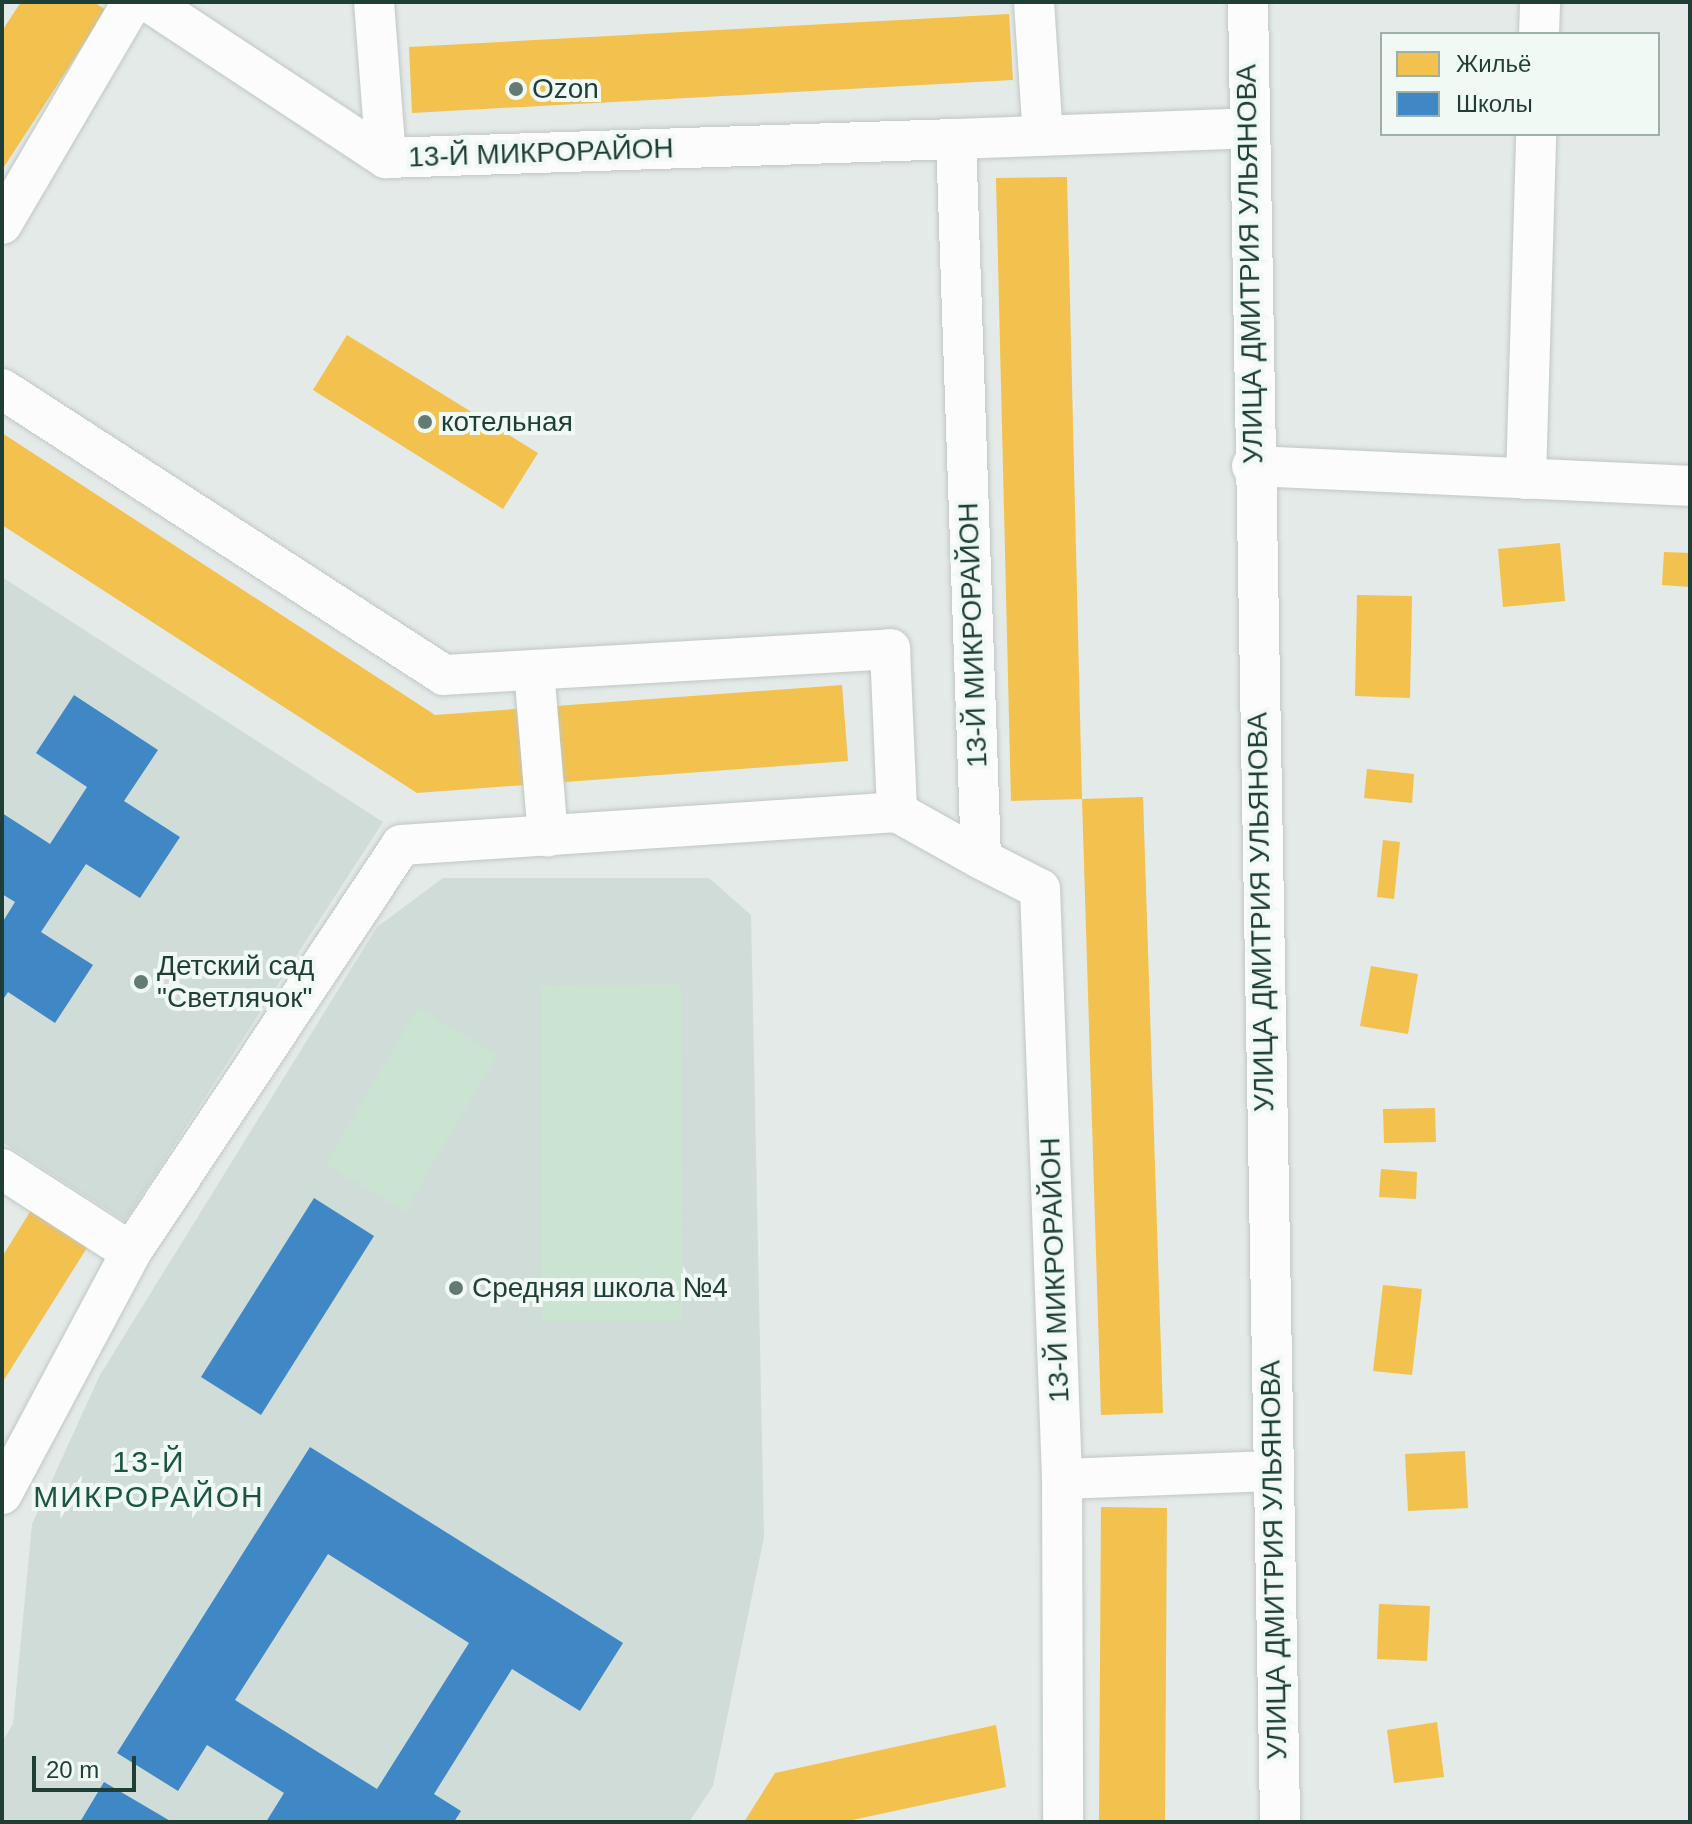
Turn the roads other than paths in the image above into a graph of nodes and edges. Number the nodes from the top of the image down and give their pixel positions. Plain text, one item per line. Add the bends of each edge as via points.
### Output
1 (132, 2) edge
2 (149, 2) edge
3 (374, 2) edge
4 (1034, 2) edge
5 (1248, 2) edge
6 (1540, 2) edge
7 (1539, 32) edge
8 (1250, 128) junction
9 (1043, 136) junction
10 (1536, 136) edge
11 (956, 139) junction
12 (386, 158) junction
13 (2, 224) edge
14 (2, 389) edge
15 (1252, 466) junction
16 (1526, 479) junction
17 (1690, 486) edge
18 (534, 670) junction
19 (897, 812) junction
20 (548, 836) junction
21 (981, 859) junction
22 (8, 1187) edge
23 (131, 1252) junction
24 (1272, 1471) junction
25 (1062, 1479) junction
26 (2, 1494) edge
27 (1063, 1822) edge
28 (1280, 1822) edge

1 - 13 street
2 - 12 street
3 - 12 street, 13-Й МИКРОРАЙОН
4 - 9 street
5 - 8 street, УЛИЦА ДМИТРИЯ УЛЬЯНОВА
6 - 7 street
8 - 9 street
8 - 15 street, УЛИЦА ДМИТРИЯ УЛЬЯНОВА
9 - 11 street
10 - 16 street
11 - 12 street, 13-Й МИКРОРАЙОН
11 - 21 street, 13-Й МИКРОРАЙОН
14 - 18 street via 444,675
15 - 16 street
15 - 24 street, УЛИЦА ДМИТРИЯ УЛЬЯНОВА
16 - 17 street
18 - 19 street via 890,649
18 - 20 street
19 - 20 street
19 - 21 street
20 - 23 street via 401,845
21 - 25 street, 13-Й МИКРОРАЙОН via 1040,889
22 - 23 street
23 - 26 street
24 - 25 street
24 - 28 street, УЛИЦА ДМИТРИЯ УЛЬЯНОВА
25 - 27 street, 13-Й МИКРОРАЙОН

